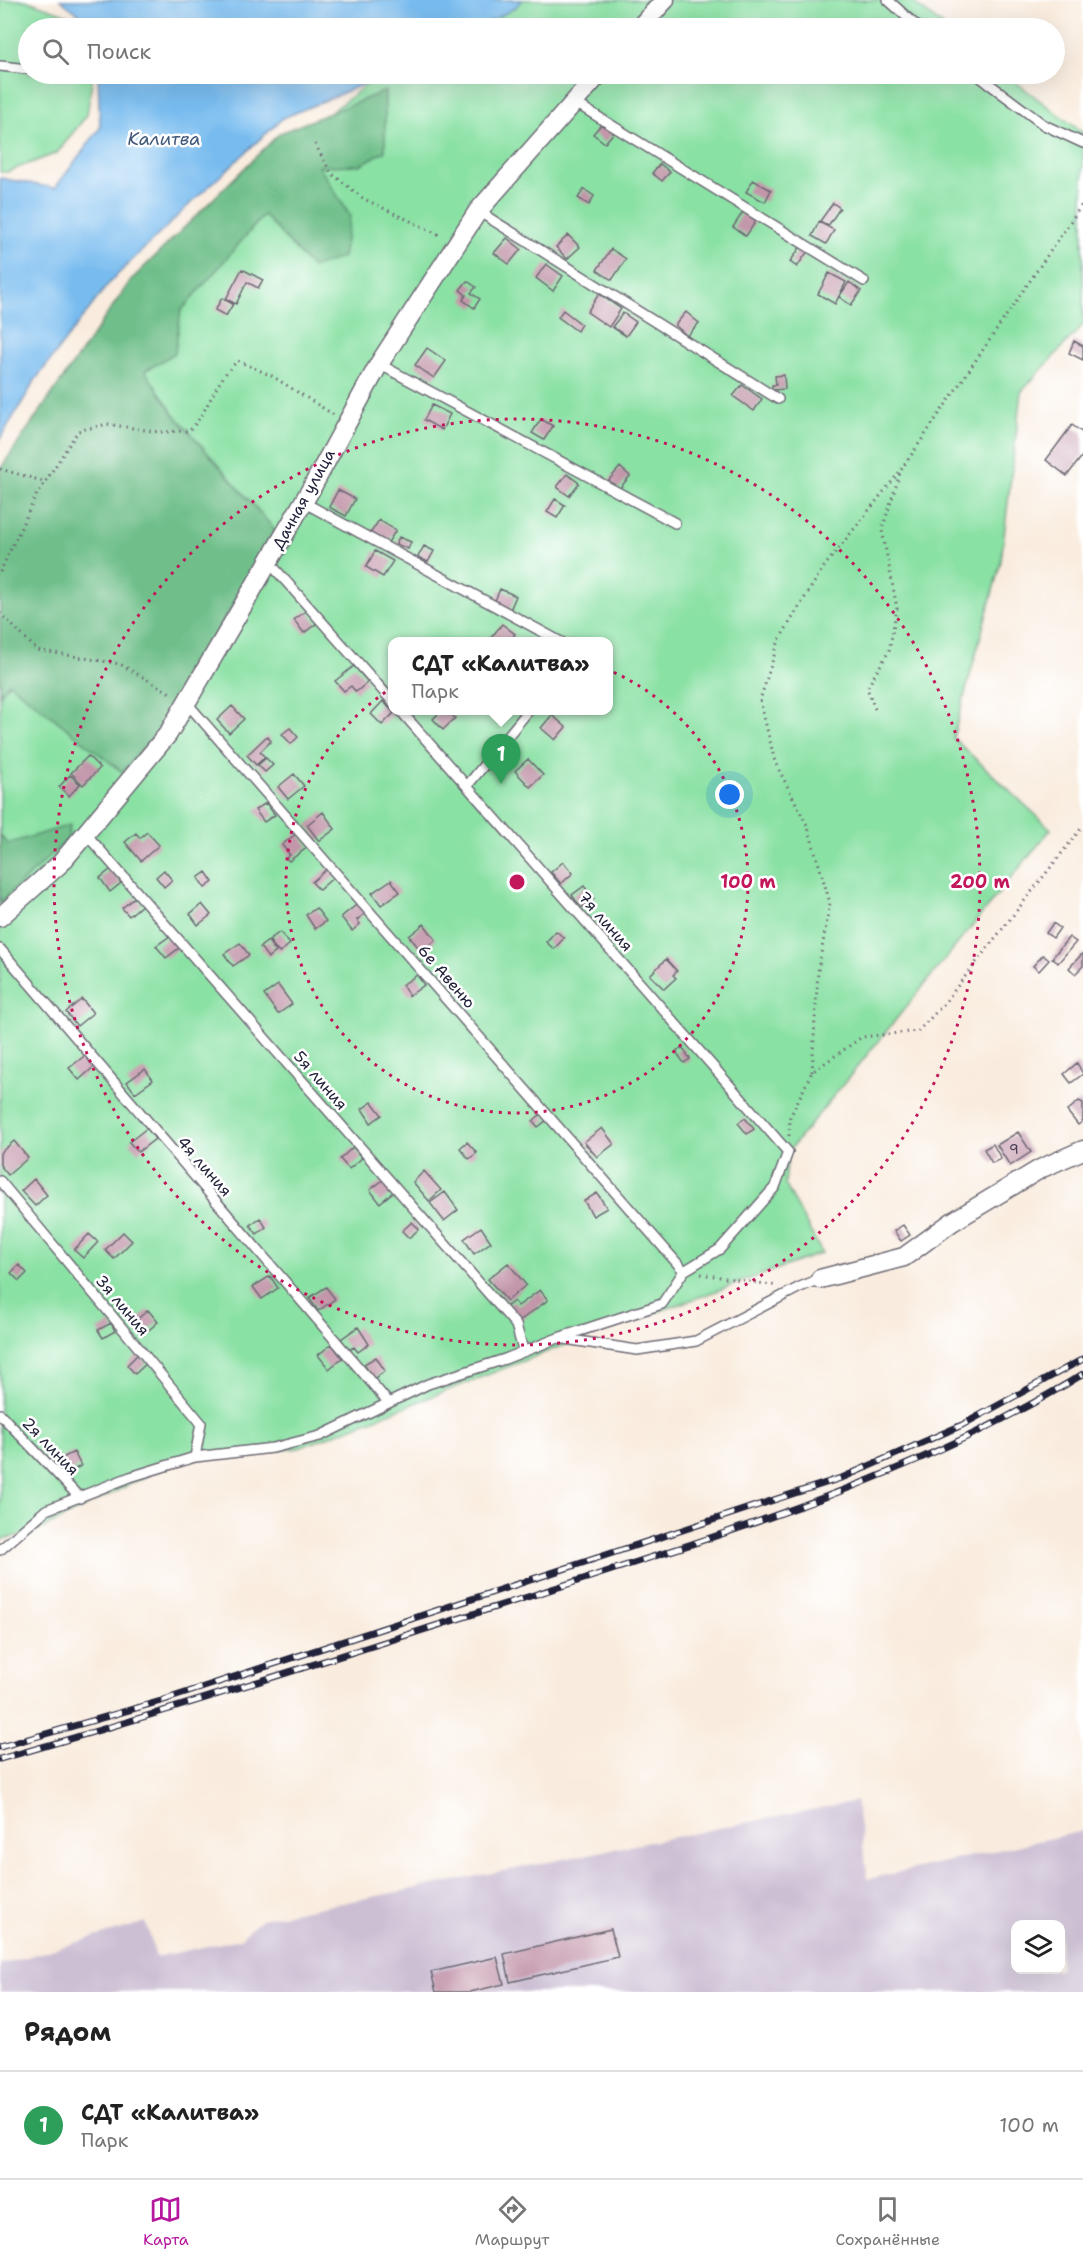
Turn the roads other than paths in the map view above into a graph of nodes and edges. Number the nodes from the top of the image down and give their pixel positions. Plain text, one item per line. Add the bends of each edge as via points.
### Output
1 (665, 0) edge
2 (888, 0) edge
3 (648, 18) edge
4 (908, 18) edge
5 (0, 66) edge
6 (18, 68) edge
7 (590, 84) edge
8 (989, 84) edge
9 (574, 102) junction
10 (1083, 143) edge
11 (478, 211) junction
12 (864, 281) dead end
13 (379, 364) junction
14 (778, 399) dead end
15 (303, 502) junction
16 (675, 523) dead end
17 (268, 561) junction
18 (552, 637) edge
19 (388, 696) edge
20 (186, 702) junction
21 (404, 715) edge
22 (526, 715) edge
23 (467, 786) junction
24 (86, 834) junction
25 (0, 917) edge
26 (0, 949) edge
27 (1083, 1150) edge
28 (0, 1181) edge
29 (684, 1271) junction
30 (820, 1280) joint
31 (558, 1338) junction
32 (523, 1350) junction
33 (388, 1402) junction
34 (0, 1414) edge
35 (195, 1457) junction
36 (80, 1498) junction
37 (1, 1548) edge

1 - 3 street
2 - 4 lane
5 - 6 lane
7 - 9 street, Дачная улица
8 - 10 lane via 1044,125
9 - 11 street, Дачная улица
9 - 12 lane
11 - 13 street, Дачная улица
11 - 14 lane
13 - 15 street, Дачная улица
13 - 16 lane
15 - 17 street, Дачная улица
15 - 18 lane
17 - 19 lane
17 - 20 street, Дачная улица
20 - 24 street, Дачная улица via 168,734
20 - 29 lane, 6е Авеню
21 - 23 lane, 7я линия
22 - 23 lane
23 - 29 lane, 7я линия via 788,1152 775,1187 720,1249
24 - 25 street, Дачная улица via 61,863
24 - 32 lane, 5я линия via 516,1325
26 - 33 lane, 4я линия
27 - 30 street via 1040,1168 952,1222 904,1257
28 - 35 lane, 3я линия via 201,1423
29 - 31 lane via 662,1304
30 - 31 lane via 696,1341 637,1350
31 - 32 lane
32 - 33 lane
33 - 35 lane via 320,1436 273,1448
34 - 36 lane, 2я линия
35 - 36 lane
36 - 37 lane via 46,1510

